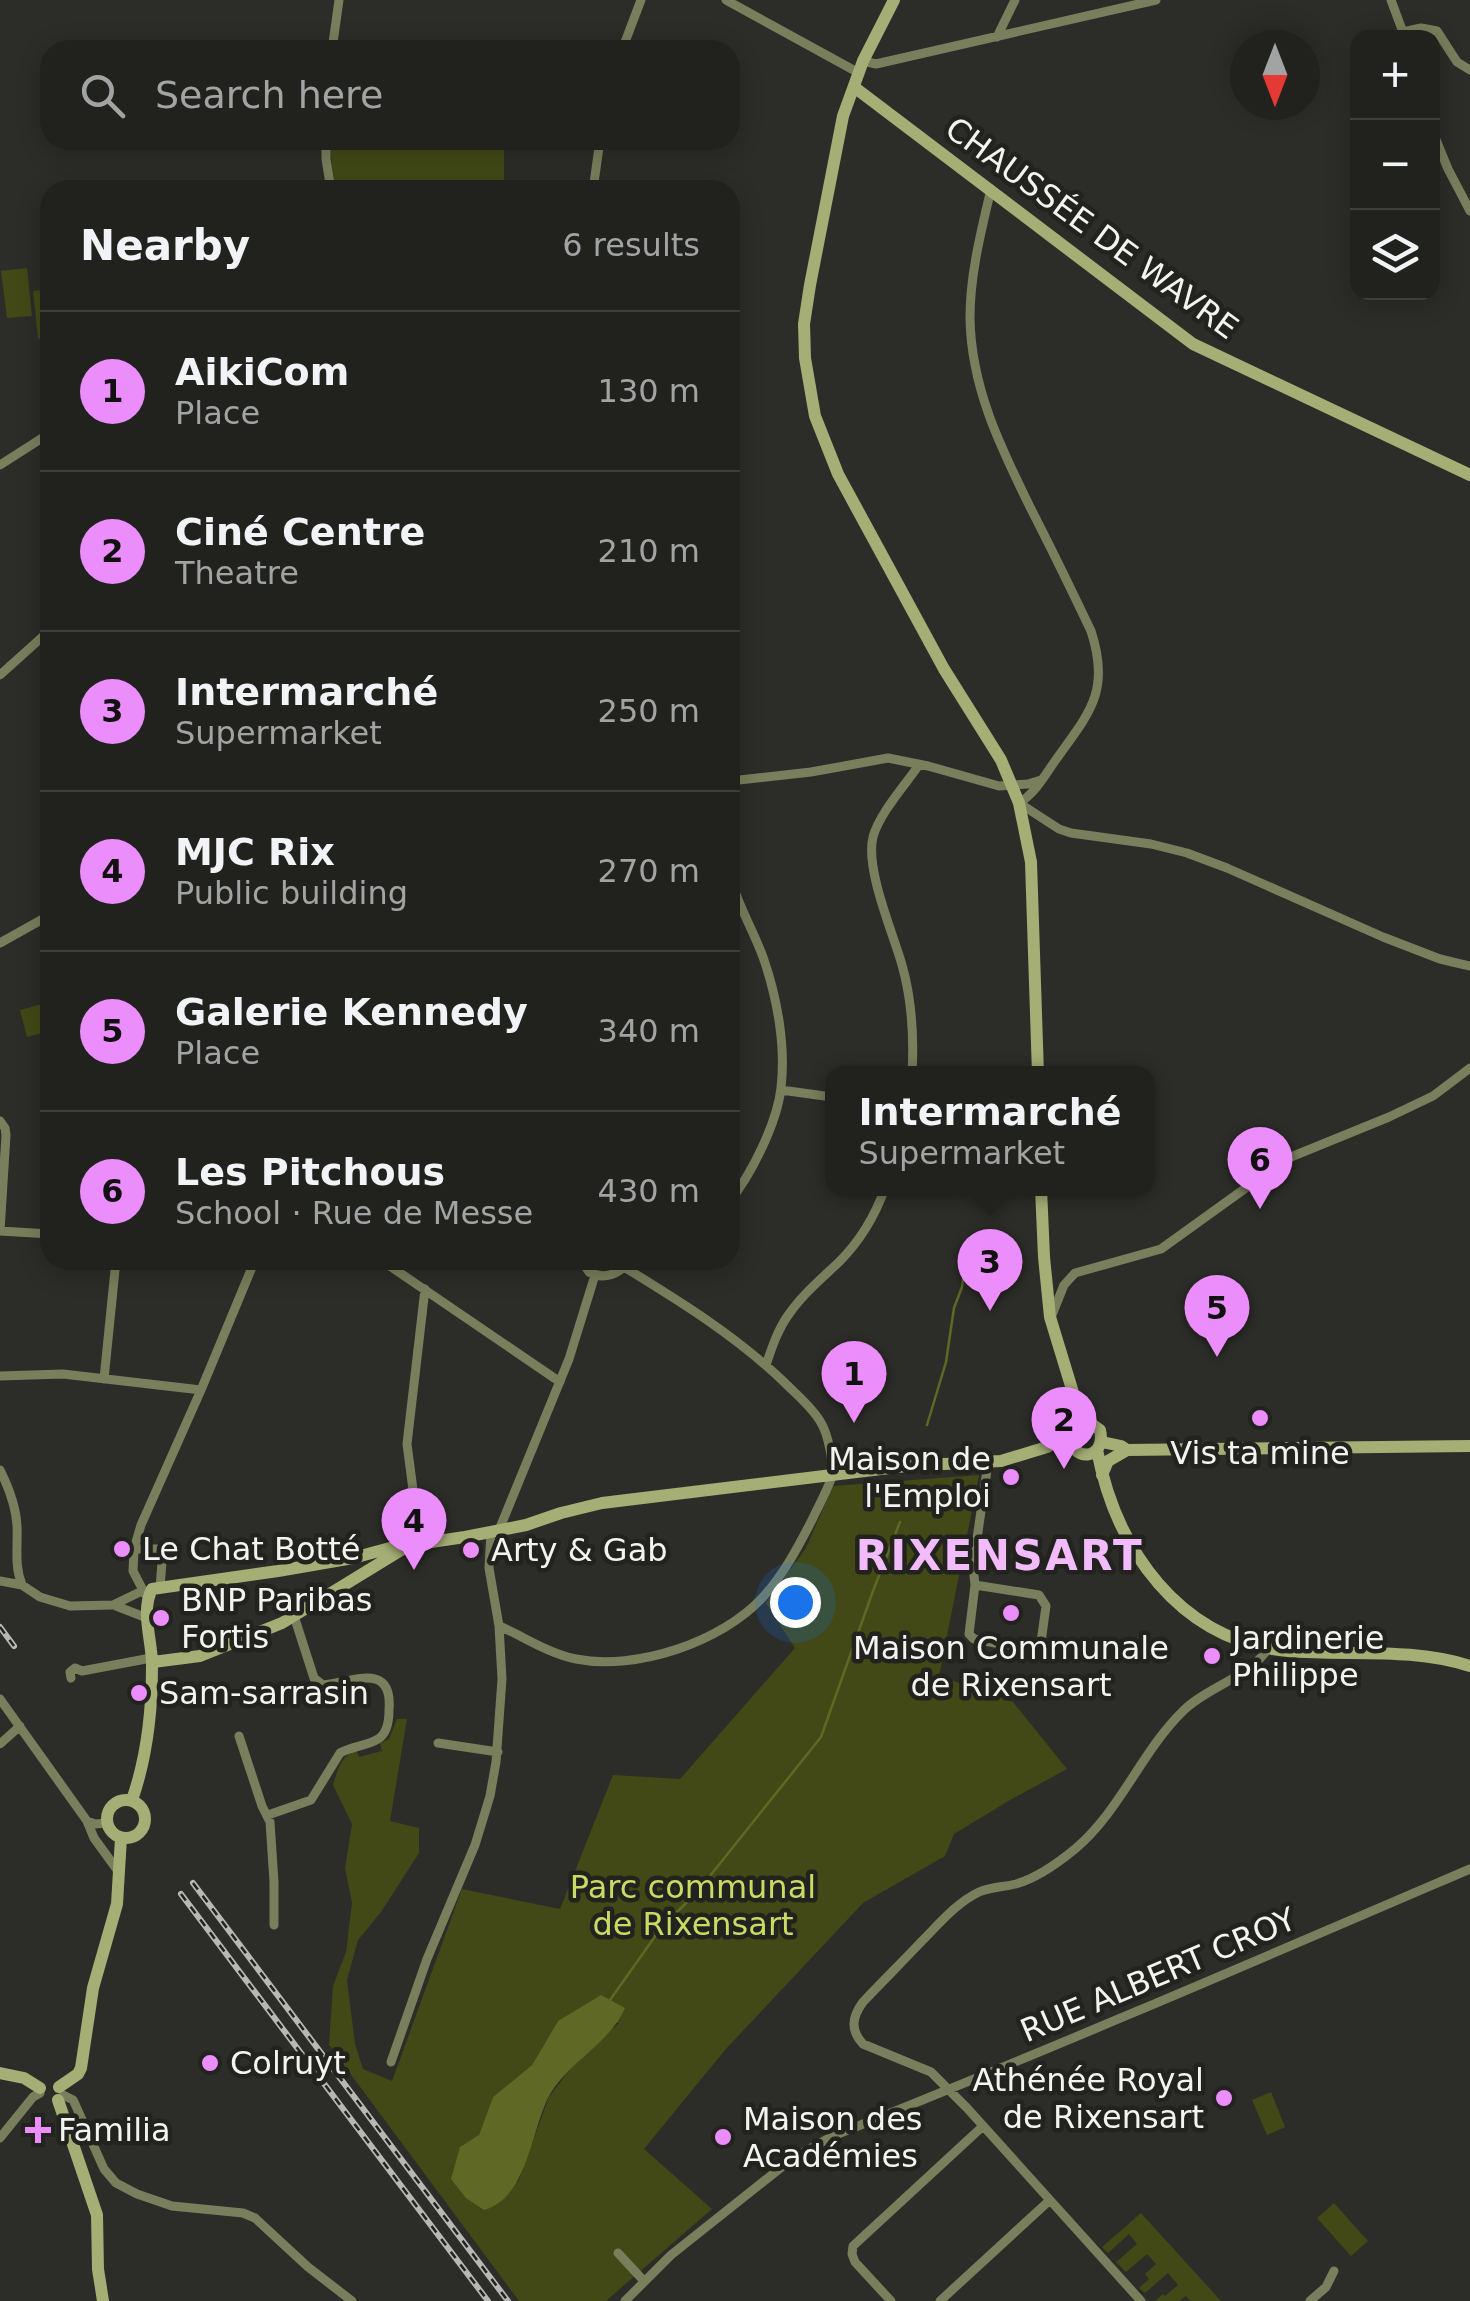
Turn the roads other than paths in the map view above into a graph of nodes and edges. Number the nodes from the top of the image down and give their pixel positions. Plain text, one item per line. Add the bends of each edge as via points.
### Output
1 (339, 0) edge
2 (640, 0) edge
3 (726, 0) edge
4 (894, 0) edge
5 (1015, 0) edge
6 (1156, 0) edge
7 (1392, 0) edge
8 (1402, 30) edge
9 (1440, 35) edge
10 (997, 37) junction
11 (333, 40) edge
12 (626, 40) edge
13 (1470, 70) edge
14 (859, 74) junction
15 (326, 150) edge
16 (599, 150) edge
17 (1440, 150) edge
18 (329, 180) edge
19 (594, 180) edge
20 (991, 190) junction
21 (1470, 211) edge
22 (40, 439) edge
23 (0, 465) edge
24 (1470, 474) edge
25 (40, 639) edge
26 (0, 675) edge
27 (919, 765) junction
28 (1043, 778) junction
29 (740, 780) edge
30 (1012, 784) junction
31 (1019, 803) junction
32 (740, 902) edge
33 (40, 921) edge
34 (0, 943) edge
35 (1470, 966) edge
36 (912, 1066) edge
37 (1038, 1066) edge
38 (1470, 1068) edge
39 (781, 1090) junction
40 (825, 1096) edge
41 (0, 1121) edge
42 (740, 1186) edge
43 (883, 1196) edge
44 (1042, 1196) edge
45 (0, 1231) edge
46 (40, 1233) edge
47 (115, 1270) edge
48 (251, 1270) edge
49 (396, 1270) edge
50 (588, 1270) edge
51 (618, 1270) edge
52 (635, 1270) edge
53 (595, 1276) junction
54 (425, 1289) junction
55 (1050, 1317) junction
56 (766, 1365) junction
57 (0, 1376) edge
58 (104, 1380) junction
59 (560, 1382) junction
60 (201, 1390) junction
61 (1082, 1422) junction
62 (1069, 1434) junction
63 (1099, 1446) junction
64 (1470, 1446) edge
65 (1127, 1450) junction
66 (988, 1463) junction
67 (0, 1470) edge
68 (833, 1476) junction
69 (1102, 1476) junction
70 (495, 1530) junction
71 (413, 1545) junction
72 (134, 1549) junction
73 (353, 1558) junction
74 (359, 1576) junction
75 (0, 1581) edge
76 (22, 1585) junction
77 (975, 1585) junction
78 (160, 1588) junction
79 (145, 1594) junction
80 (113, 1605) junction
81 (294, 1616) junction
82 (148, 1618) junction
83 (500, 1626) junction
84 (1268, 1648) junction
85 (152, 1660) junction
86 (1470, 1666) edge
87 (82, 1671) dead end
88 (0, 1699) edge
89 (20, 1726) junction
90 (240, 1736) dead end
91 (438, 1743) dead end
92 (0, 1744) edge
93 (498, 1752) junction
94 (132, 1800) junction
95 (268, 1815) junction
96 (87, 1821) junction
97 (107, 1823) junction
98 (121, 1838) junction
99 (1470, 1869) edge
100 (118, 1871) junction
101 (274, 1924) dead end
102 (391, 2062) dead end
103 (0, 2073) edge
104 (949, 2089) junction
105 (40, 2090) junction
106 (60, 2094) junction
107 (982, 2127) junction
108 (0, 2138) edge
109 (1050, 2200) junction
110 (618, 2253) dead end
111 (1334, 2271) dead end
112 (644, 2281) junction
113 (103, 2301) edge
114 (352, 2301) edge
115 (625, 2301) edge
116 (891, 2301) edge
117 (940, 2301) edge
118 (1141, 2301) edge
119 (1310, 2301) edge

1 - 11 street
2 - 12 street
3 - 14 street
4 - 14 street
5 - 10 street
6 - 10 street
7 - 8 street
9 - 13 street
10 - 14 street via 876,64
14 - 20 street, CHAUSSÉE DE WAVRE
14 - 30 street via 834,152 804,324 815,416 838,474
15 - 18 street
16 - 19 street
17 - 21 street
20 - 24 street, CHAUSSÉE DE WAVRE via 1193,344
20 - 28 street via 970,298 978,383 994,434 1099,654 1095,700
22 - 23 street
25 - 26 street
27 - 29 street via 888,758
27 - 30 street
27 - 36 street via 874,834 872,851 908,995
28 - 30 street
28 - 31 street
30 - 31 street
31 - 35 street via 1071,834 1187,853 1382,937
31 - 37 street via 1031,862
32 - 39 street via 773,992
33 - 34 street
38 - 55 street via 1433,1096 1286,1159 1161,1250 1075,1272
39 - 40 street
39 - 42 street
41 - 45 street via 6,1135
43 - 56 street via 862,1236 789,1314
44 - 55 street
45 - 46 street
47 - 58 street
48 - 60 street
49 - 54 street
50 - 53 street
51 - 53 street
52 - 56 street
53 - 59 street
54 - 59 street
54 - 71 street via 407,1444
55 - 61 street
56 - 68 street via 820,1419
57 - 58 street
58 - 60 street
59 - 70 street
60 - 72 street
61 - 62 street
61 - 63 street via 1102,1434
62 - 63 street via 1072,1448 1084,1455
62 - 66 street
63 - 65 street
63 - 69 street
64 - 65 street
65 - 69 street via 1108,1460
66 - 68 street
66 - 77 street
67 - 76 street via 15,1510
68 - 70 street via 602,1503
68 - 83 street via 776,1582 707,1638 654,1655 578,1660
69 - 84 street via 1123,1532 1155,1582 1206,1624
70 - 71 street
70 - 83 street via 489,1568
71 - 73 street
71 - 74 street
72 - 78 street via 163,1549
72 - 79 street via 132,1570
73 - 74 street
73 - 78 street
74 - 81 street
75 - 76 street
76 - 80 street via 70,1606
77 - 77 street via 1039,1595 1046,1606 1041,1642 974,1639 969,1634
78 - 79 street
79 - 80 street
79 - 82 street
80 - 82 street
81 - 85 street via 200,1656
81 - 95 street via 314,1678 323,1685 361,1678 382,1682 390,1693 389,1712 384,1735 340,1753 311,1800
82 - 85 street
83 - 93 street
84 - 86 street via 1420,1656
84 - 104 street via 1259,1662 1184,1710 1084,1840 1030,1879 967,1900 857,2010 853,2030 863,2044 931,2072
85 - 87 street
85 - 94 street via 147,1744
88 - 89 street
89 - 92 street
89 - 96 street
90 - 95 street
91 - 93 street
93 - 102 street via 476,1845
94 - 97 street via 114,1804
94 - 98 street via 146,1823 138,1835
95 - 101 street
96 - 97 street
96 - 100 street
97 - 98 street
98 - 100 street
99 - 104 street, RUE ALBERT CROY
100 - 106 street via 81,2068
103 - 105 street
104 - 107 street
104 - 112 street, RUE ALBERT CROY via 804,2152
105 - 106 street via 50,2100
105 - 108 street
106 - 113 street via 98,2216
106 - 114 street via 73,2100 116,2183 172,2206 243,2212
107 - 109 street
107 - 116 street via 852,2246 855,2262
109 - 117 street
109 - 118 street
110 - 112 street
111 - 119 street
112 - 115 street, RUE ALBERT CROY

